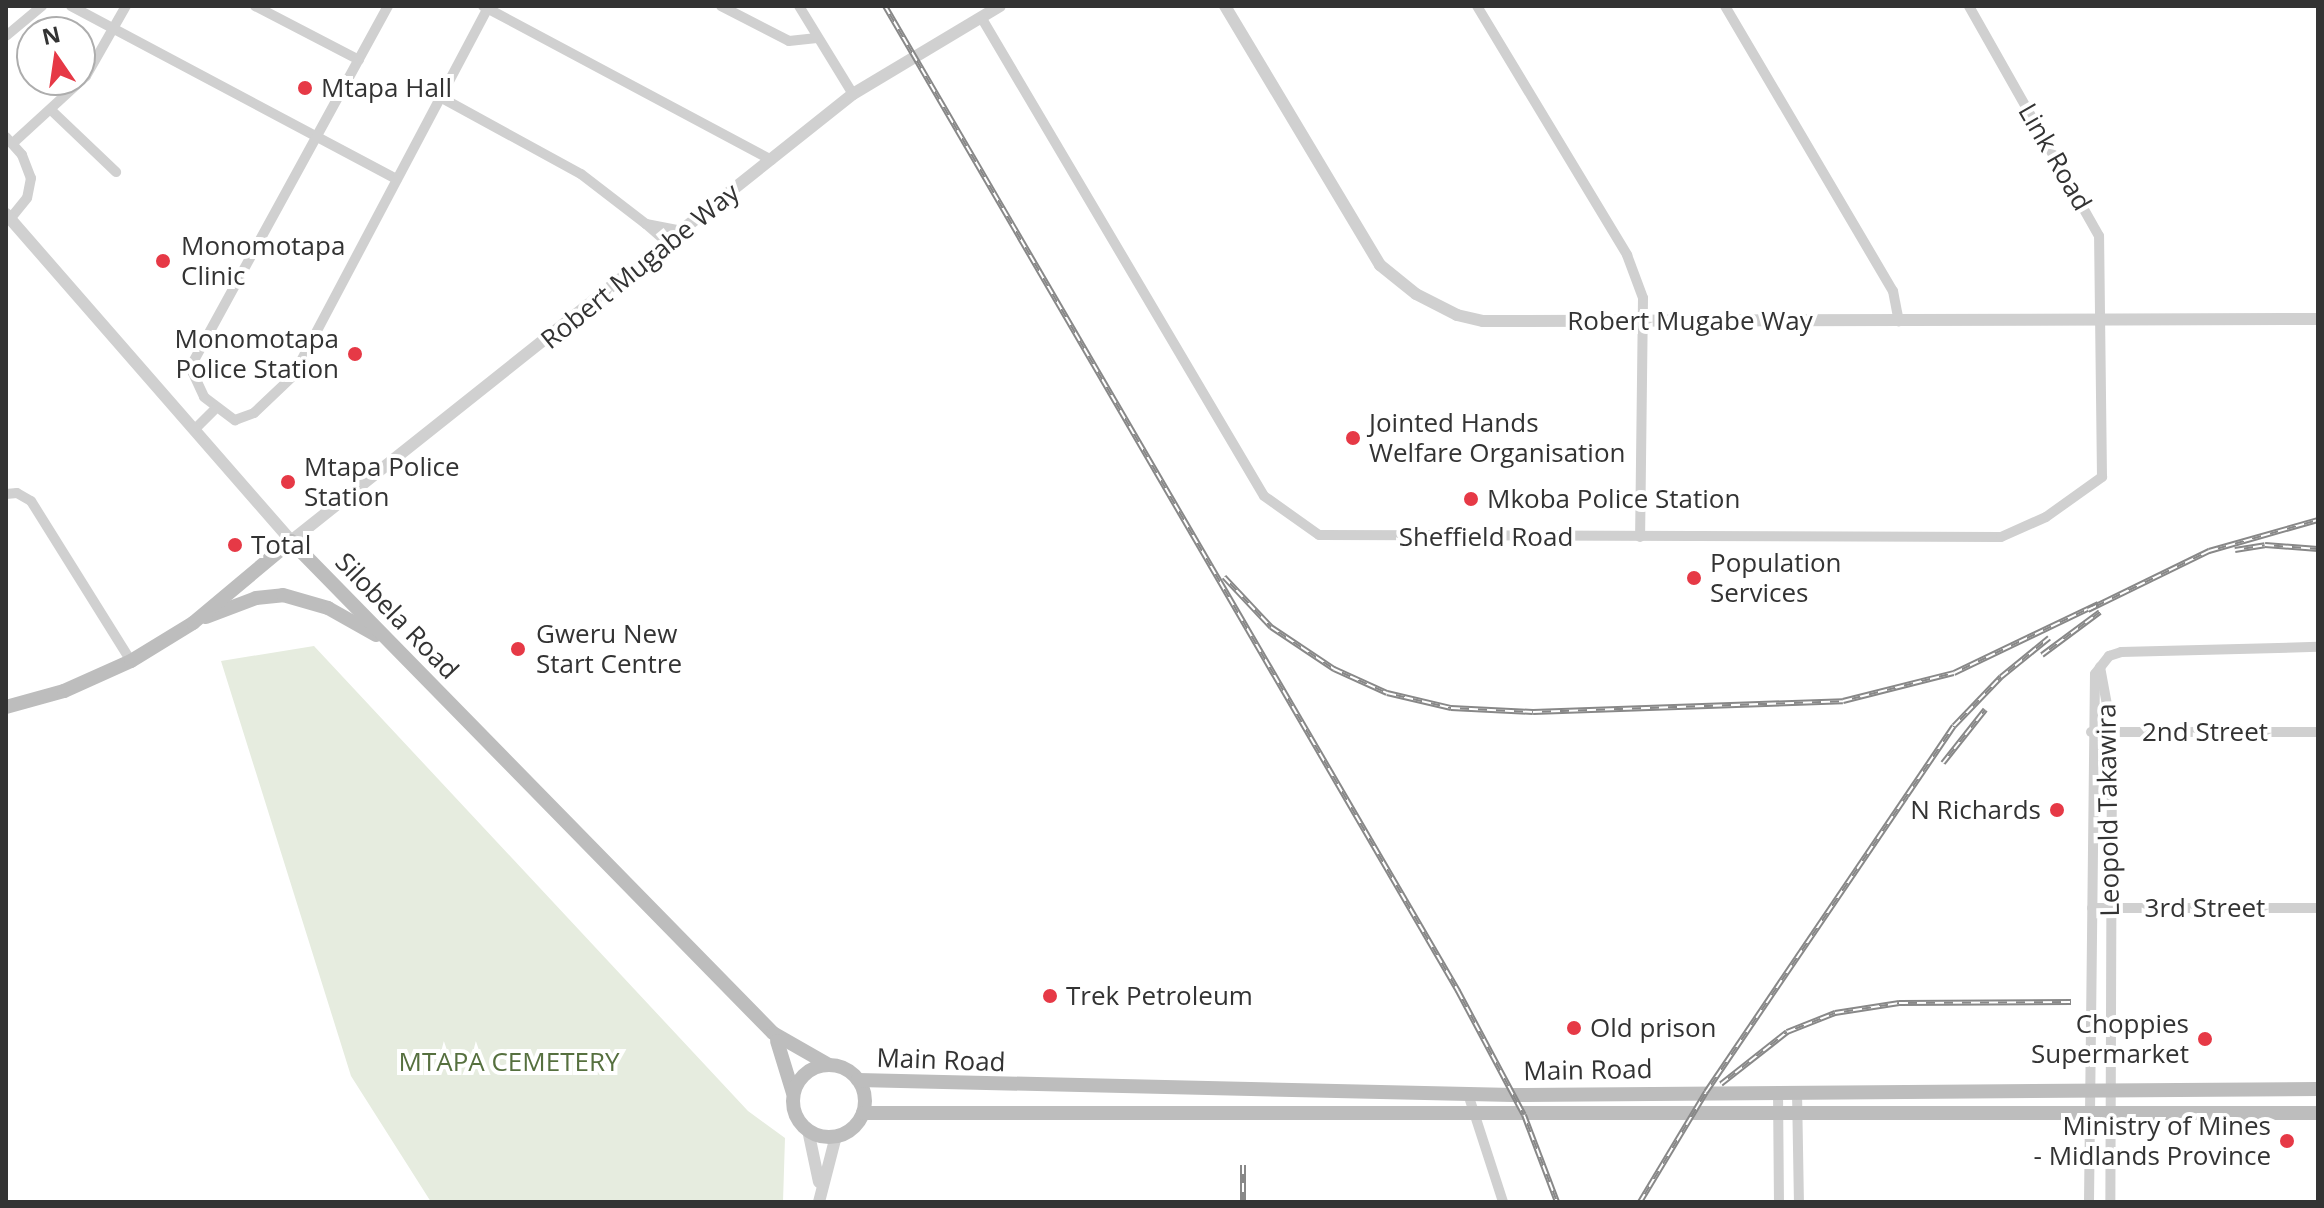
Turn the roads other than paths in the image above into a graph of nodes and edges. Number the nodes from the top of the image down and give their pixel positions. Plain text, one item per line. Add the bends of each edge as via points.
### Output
1 (42, 6) edge
2 (71, 6) edge
3 (126, 6) edge
4 (255, 6) edge
5 (388, 6) edge
6 (721, 6) edge
7 (799, 6) edge
8 (1000, 6) edge
9 (1225, 6) edge
10 (1477, 6) edge
11 (1725, 6) edge
12 (1969, 6) edge
13 (487, 7) edge
14 (981, 17) junction
15 (115, 28) junction
16 (6, 36) edge
17 (817, 38) junction
18 (359, 60) junction
19 (853, 94) junction
20 (442, 98) junction
21 (51, 110) junction
22 (318, 135) junction
23 (10, 140) edge
24 (771, 160) junction
25 (116, 172) dead end
26 (397, 179) junction
27 (8, 217) edge
28 (646, 224) junction
29 (683, 231) junction
30 (668, 243) junction
31 (2318, 319) edge
32 (1645, 320) junction
33 (2101, 320) junction
34 (1899, 321) junction
35 (214, 410) junction
36 (194, 430) junction
37 (6, 494) edge
38 (1640, 537) junction
39 (291, 541) junction
40 (193, 623) junction
41 (384, 638) junction
42 (2318, 647) edge
43 (131, 661) junction
44 (2100, 667) junction
45 (6, 707) edge
46 (2091, 732) junction
47 (2112, 732) junction
48 (2318, 732) edge
49 (2092, 908) junction
50 (2110, 908) junction
51 (2318, 908) edge
52 (773, 1033) junction
53 (829, 1065) junction
54 (858, 1080) junction
55 (2318, 1089) edge
56 (2088, 1090) junction
57 (2110, 1090) junction
58 (1778, 1091) junction
59 (1797, 1091) junction
60 (1930, 1091) junction
61 (1307, 1092) junction
62 (1468, 1094) junction
63 (793, 1097) junction
64 (1777, 1112) junction
65 (1797, 1112) junction
66 (1928, 1112) junction
67 (863, 1113) junction
68 (1308, 1113) junction
69 (2318, 1113) edge
70 (1475, 1114) junction
71 (2089, 1114) junction
72 (2111, 1114) junction
73 (808, 1130) junction
74 (836, 1136) junction
75 (820, 1185) junction
76 (819, 1202) edge
77 (1503, 1202) edge
78 (1779, 1202) edge
79 (1799, 1202) edge
80 (2089, 1202) edge
81 (2110, 1202) edge

1 - 16 street
2 - 15 street
3 - 15 street
4 - 18 street
5 - 18 street
6 - 17 street via 789,41
7 - 17 street
8 - 14 street, Robert Mugabe Way
9 - 32 street, Robert Mugabe Way via 1366,247 1396,280 1436,306 1483,321
10 - 32 street via 1627,255
11 - 34 street via 1893,291
12 - 33 street, Link Road via 2099,236
13 - 20 street
13 - 24 street
14 - 19 street, Robert Mugabe Way
14 - 38 street, Sheffield Road via 1264,496 1319,535
15 - 21 street via 86,76
15 - 22 street
17 - 19 street
18 - 22 street
19 - 24 street, Robert Mugabe Way
20 - 26 street
20 - 28 street via 581,174
21 - 23 street
21 - 25 street
22 - 26 street
22 - 35 street via 194,361 196,385
23 - 27 street via 31,178 27,198
24 - 29 street, Robert Mugabe Way
26 - 35 street via 293,376 244,419
27 - 36 street, Silobela Road
28 - 29 street
28 - 30 street
29 - 30 street, Robert Mugabe Way
30 - 39 street, Robert Mugabe Way
31 - 33 street, Robert Mugabe Way
32 - 34 street, Robert Mugabe Way
32 - 38 street
33 - 34 street, Robert Mugabe Way
33 - 38 street, Sheffield Road via 2102,477 2046,517 2001,537
35 - 36 street
36 - 39 street, Silobela Road
37 - 43 street via 31,501
39 - 40 main road
39 - 41 main road, Silobela Road
40 - 41 main road via 256,598 283,595 328,608
40 - 43 main road
41 - 52 main road, Silobela Road
42 - 44 street via 2121,652
43 - 45 main road via 64,691
44 - 46 street, Leopold Takawira via 2094,681
44 - 47 street, Leopold Takawira
46 - 47 street, 2nd Street
46 - 49 street, Leopold Takawira
47 - 48 street, 2nd Street
47 - 50 street, Leopold Takawira
49 - 50 street, 3rd Street
49 - 56 street, Leopold Takawira
50 - 51 street, 3rd Street
50 - 57 street, Leopold Takawira
52 - 53 main road, Silobela Road
52 - 63 main road, Silobela Road via 786,1056
53 - 54 main road
53 - 63 main road via 805,1074
54 - 61 main road, Main Road
54 - 67 main road
55 - 57 main road, Main Road
56 - 57 main road, Main Road
56 - 60 main road, Main Road
56 - 71 street, Leopold Takawira
57 - 72 street, Leopold Takawira
58 - 59 main road, Main Road
58 - 62 main road, Main Road
58 - 64 street
59 - 60 main road, Main Road
59 - 65 street
60 - 66 main road
61 - 62 main road, Main Road
61 - 68 main road
62 - 70 street
63 - 73 main road via 796,1116
64 - 65 main road, Main Road
64 - 70 main road, Main Road
64 - 78 street
65 - 66 main road, Main Road
65 - 79 street
66 - 71 main road, Main Road
67 - 68 main road, Main Road
67 - 74 main road via 857,1124
68 - 70 main road, Main Road
69 - 72 main road, Main Road
70 - 77 street
71 - 72 main road, Main Road
71 - 80 street, Leopold Takawira
72 - 81 street, Leopold Takawira
73 - 74 main road
73 - 75 street
74 - 75 street
75 - 76 street

